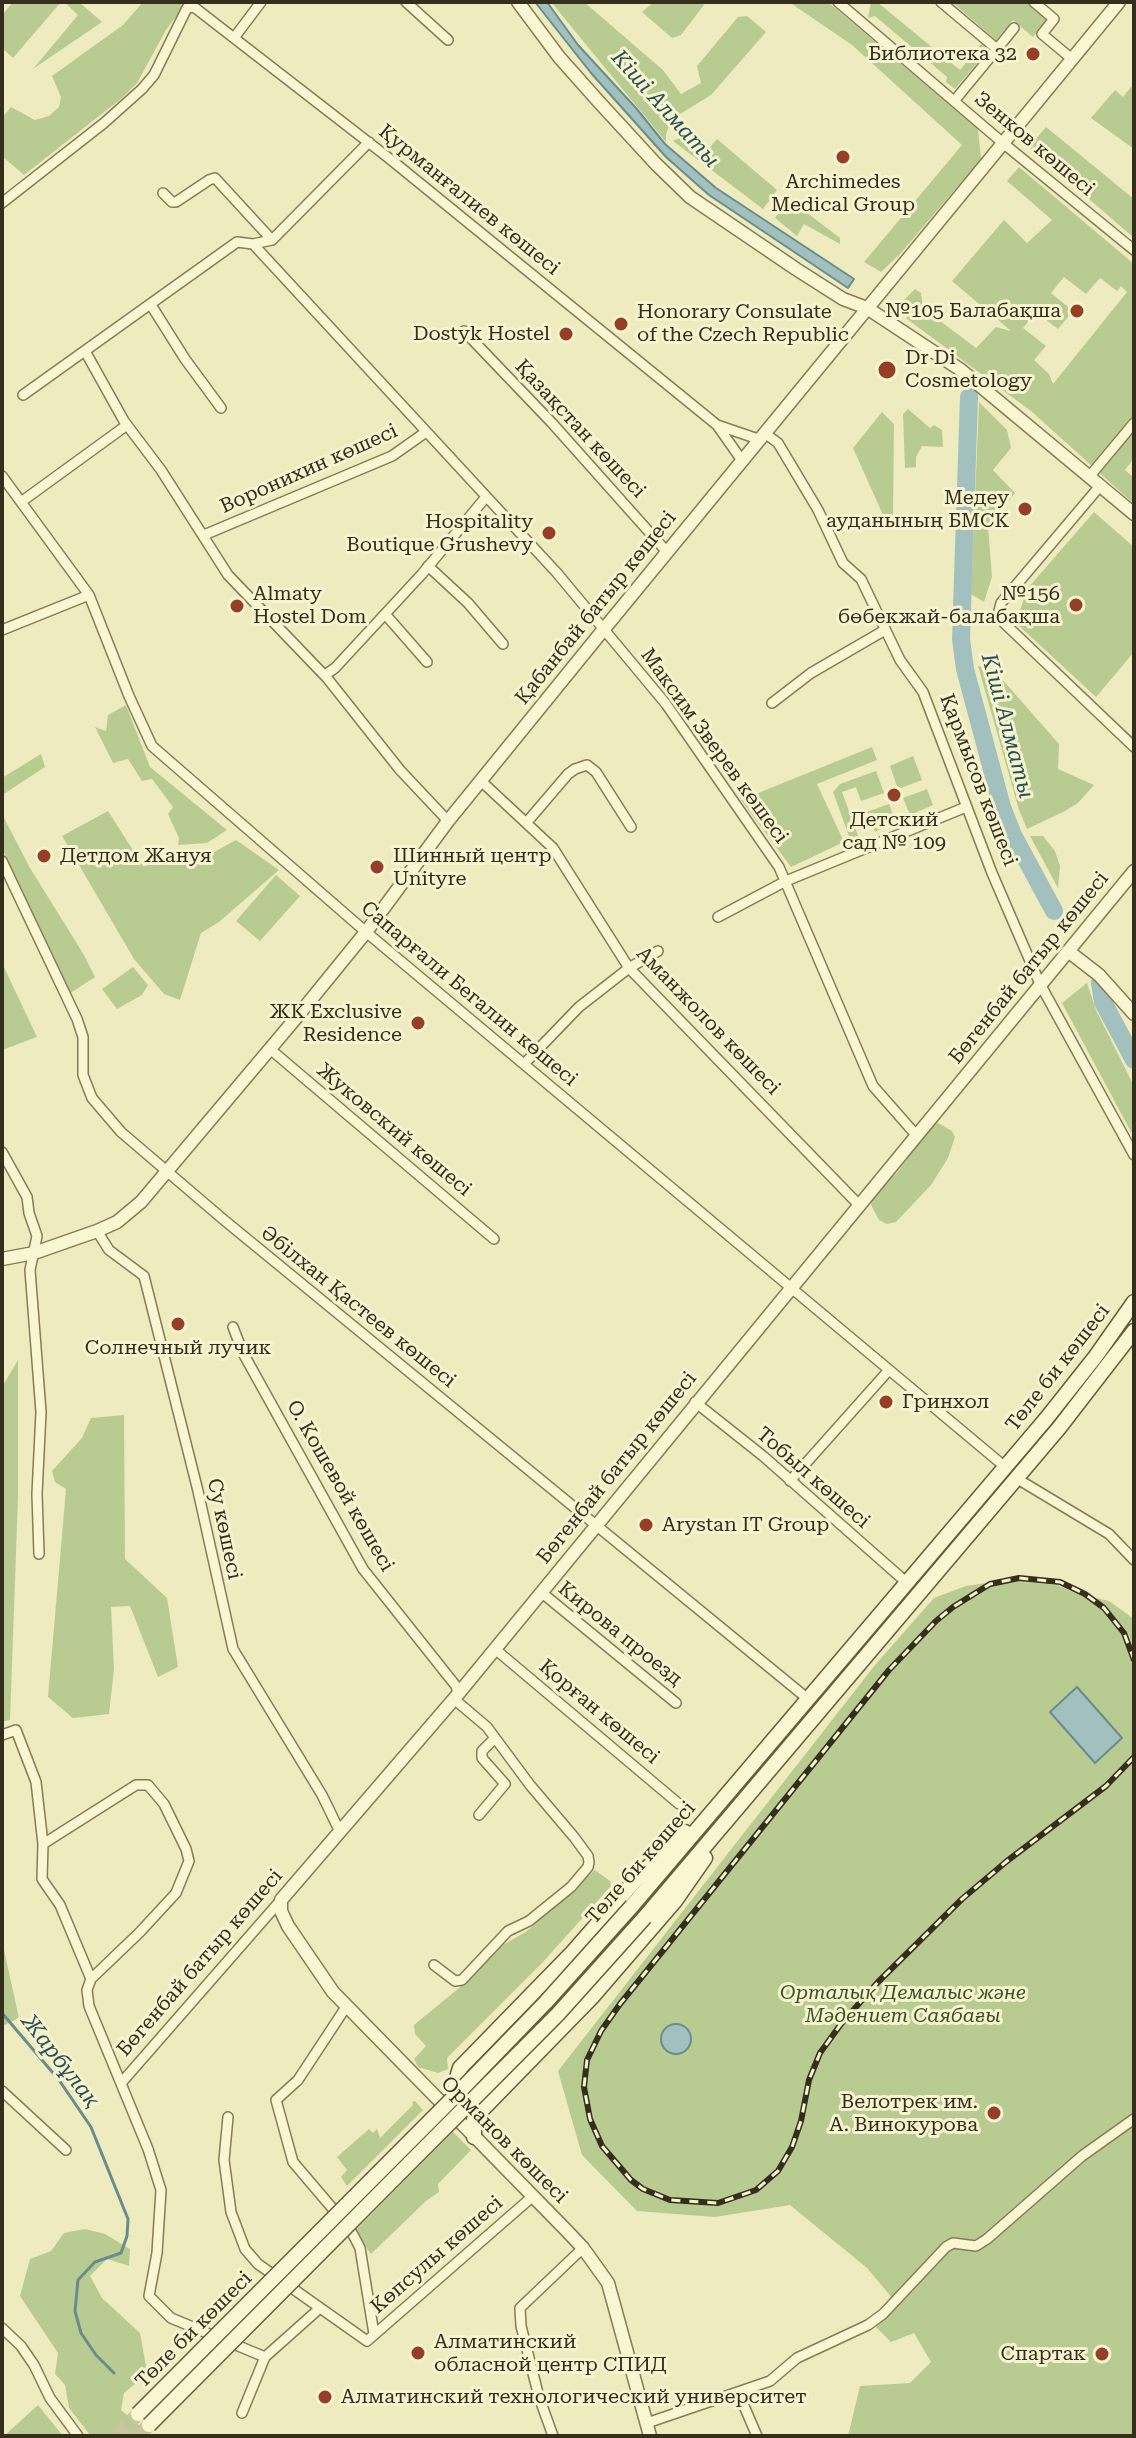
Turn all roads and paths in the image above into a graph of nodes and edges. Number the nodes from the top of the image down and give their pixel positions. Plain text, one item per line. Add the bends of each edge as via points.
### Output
1 (261, 2) edge
2 (406, 2) edge
3 (518, 2) edge
4 (838, 2) edge
5 (941, 2) edge
6 (1034, 2) edge
7 (1119, 2) edge
8 (1014, 28) dead end
9 (234, 38) junction
10 (448, 40) dead end
11 (997, 49) junction
12 (1072, 59) junction
13 (955, 100) junction
14 (369, 142) junction
15 (1003, 143) junction
16 (163, 193) dead end
17 (2, 203) edge
18 (272, 240) junction
19 (253, 244) junction
20 (1134, 250) edge
21 (151, 305) junction
22 (867, 308) junction
23 (464, 331) dead end
24 (85, 351) junction
25 (23, 395) dead end
26 (221, 408) dead end
27 (1134, 423) edge
28 (127, 425) junction
29 (717, 425) junction
30 (426, 432) junction
31 (764, 437) junction
32 (743, 462) junction
33 (2, 476) edge
34 (1094, 481) junction
35 (486, 497) junction
36 (21, 502) junction
37 (1134, 514) edge
38 (204, 535) junction
39 (667, 552) junction
40 (428, 566) junction
41 (89, 595) junction
42 (385, 614) junction
43 (604, 629) junction
44 (2, 630) edge
45 (885, 630) junction
46 (503, 644) dead end
47 (427, 662) dead end
48 (325, 675) junction
49 (772, 703) dead end
50 (1134, 747) edge
51 (481, 781) junction
52 (966, 807) junction
53 (448, 821) junction
54 (527, 822) junction
55 (631, 827) dead end
56 (2, 861) edge
57 (1134, 871) edge
58 (786, 881) junction
59 (718, 917) dead end
60 (366, 932) junction
61 (658, 951) dead end
62 (1068, 951) junction
63 (629, 968) junction
64 (1040, 984) junction
65 (1134, 1014) edge
66 (270, 1049) junction
67 (524, 1064) junction
68 (917, 1136) junction
69 (2, 1152) edge
70 (1134, 1155) edge
71 (166, 1172) junction
72 (859, 1205) junction
73 (97, 1231) junction
74 (494, 1239) dead end
75 (34, 1253) junction
76 (2, 1259) edge
77 (791, 1287) junction
78 (1134, 1302) edge
79 (233, 1327) dead end
80 (1134, 1331) edge
81 (889, 1370) junction
82 (695, 1402) junction
83 (1004, 1466) junction
84 (1016, 1478) junction
85 (790, 1481) junction
86 (595, 1525) junction
87 (39, 1554) dead end
88 (1134, 1560) edge
89 (906, 1582) junction
90 (541, 1592) junction
91 (495, 1649) junction
92 (456, 1696) junction
93 (808, 1699) junction
94 (676, 1703) dead end
95 (2, 1735) edge
96 (495, 1738) junction
97 (722, 1801) junction
98 (679, 1804) dead end
99 (735, 1810) junction
100 (479, 1815) dead end
101 (340, 1832) junction
102 (43, 1844) junction
103 (281, 1900) junction
104 (434, 1965) dead end
105 (91, 1979) junction
106 (346, 2007) junction
107 (122, 2082) junction
108 (2, 2091) edge
109 (488, 2104) junction
110 (228, 2117) dead end
111 (1134, 2119) edge
112 (474, 2137) junction
113 (66, 2150) dead end
114 (532, 2197) junction
115 (583, 2248) junction
116 (320, 2308) junction
117 (2, 2328) edge
118 (374, 2334) junction
119 (265, 2357) junction
120 (738, 2392) junction
121 (242, 2413) dead end
122 (138, 2414) tunnel mouth
123 (149, 2425) tunnel mouth
124 (648, 2430) edge
125 (78, 2436) edge
126 (553, 2436) edge
127 (757, 2436) edge

1 - 9 street
2 - 10 street
3 - 22 street via 559,57 690,197 831,292
4 - 13 street, Зенков көшесі
5 - 11 street
6 - 12 street via 1054,19 1042,34
7 - 12 street, Қабанбай батыр көшесі
8 - 11 street
9 - 14 street, Қурманғалиев көшесі
9 - 17 street, Қурманғалиев көшесі via 194,7 187,8 142,89
11 - 13 street
12 - 15 street, Қабанбай батыр көшесі
13 - 15 street, Зенков көшесі
14 - 18 street
14 - 29 street, Қурманғалиев көшесі
15 - 20 street, Зенков көшесі
15 - 22 street, Қабанбай батыр көшесі
16 - 18 street via 176,202 215,178
18 - 19 street
19 - 21 street via 237,242
19 - 30 street, Максим Зверев көшесі
21 - 24 street
21 - 26 street
22 - 31 street, Қабанбай батыр көшесі
22 - 34 street via 961,370
23 - 39 street, Қазақстан көшесі
24 - 25 street
24 - 28 street
27 - 34 street
28 - 36 street
28 - 38 street
29 - 31 street
29 - 32 street
30 - 35 street, Максим Зверев көшесі
30 - 38 street, Воронихин көшесі via 392,456
31 - 32 street, Қабанбай батыр көшесі
31 - 45 street, Қармысов көшесі via 778,443 843,563 861,579
32 - 39 street, Қабанбай батыр көшесі
33 - 36 street, Сапарғали Бегалин көшесі
34 - 37 street
34 - 50 street via 999,611 1004,623
35 - 40 street
35 - 43 street, Максим Зверев көшесі
36 - 41 street, Сапарғали Бегалин көшесі
38 - 48 street via 228,575
39 - 43 street, Қабанбай батыр көшесі
40 - 42 street
40 - 46 street
41 - 44 street
41 - 60 street, Сапарғали Бегалин көшесі via 152,746
42 - 47 street
42 - 48 street
43 - 51 street, Қабанбай батыр көшесі
43 - 58 street, Максим Зверев көшесі via 666,704
45 - 49 street via 811,673
45 - 52 street, Қармысов көшесі via 923,692
48 - 53 street
51 - 53 street, Қабанбай батыр көшесі
51 - 54 street, Аманжолов көшесі
52 - 58 street
52 - 64 street, Қармысов көшесі
53 - 60 street, Қабанбай батыр көшесі
54 - 55 street via 568,774 587,765
54 - 63 street, Аманжолов көшесі via 560,857
56 - 71 street, Әбілхан Қастеев көшесі via 77,1019 83,1037 83,1075 92,1098
57 - 62 street, Бөгенбай батыр көшесі
58 - 59 street
58 - 68 street, Максим Зверев көшесі via 873,1086
60 - 66 street, Қабанбай батыр көшесі
60 - 67 street, Сапарғали Бегалин көшесі
61 - 63 street
62 - 64 street, Бөгенбай батыр көшесі
62 - 65 street via 1099,975
63 - 67 street via 579,1007
63 - 72 street, Аманжолов көшесі
64 - 68 street, Бөгенбай батыр көшесі
64 - 70 street, Қармысов көшесі
66 - 71 street, Қабанбай батыр көшесі
66 - 74 street, Жуковский көшесі
67 - 77 street, Сапарғали Бегалин көшесі
68 - 72 street, Бөгенбай батыр көшесі
69 - 75 street via 27,1197 37,1236
71 - 73 street, Қабанбай батыр көшесі via 141,1202
71 - 86 street, Әбілхан Қастеев көшесі
72 - 77 street, Бөгенбай батыр көшесі
73 - 75 street, Қабанбай батыр көшесі
73 - 101 street, Су көшесі via 109,1250 144,1276 233,1649
75 - 76 street, Қабанбай батыр көшесі
75 - 87 street via 30,1270 41,1412
77 - 81 street, Сапарғали Бегалин көшесі
77 - 82 street, Бөгенбай батыр көшесі
78 - 83 main road, Төле би көшесі
79 - 92 street, О. Кошевой көшесі via 363,1569 456,1686
80 - 84 main road, Төле би көшесі
81 - 83 street, Сапарғали Бегалин көшесі
81 - 85 street
82 - 85 street, Тобыл көшесі
82 - 86 street, Бөгенбай батыр көшесі
83 - 89 main road, Төле би көшесі
84 - 88 street via 1109,1534
84 - 99 main road, Төле би көшесі
85 - 89 street, Тобыл көшесі
86 - 90 street, Бөгенбай батыр көшесі
86 - 93 street, Әбілхан Қастеев көшесі
89 - 93 main road, Төле би көшесі
90 - 91 street, Бөгенбай батыр көшесі
90 - 94 street, Кирова проезд
91 - 92 street, Бөгенбай батыр көшесі
91 - 98 street, Қорған көшесі
92 - 96 street, О. Кошевой көшесі
92 - 101 street, Бөгенбай батыр көшесі
93 - 97 main road, Төле би көшесі
95 - 102 street via 16,1730 36,1782
96 - 100 street via 482,1758 505,1784
96 - 104 street, О. Кошевой көшесі via 588,1856 588,1867 529,1921 508,1931 462,1980 455,1981
97 - 109 main road via 641,1874 460,2068 455,2084 460,2095 473,2104
97 - 122 main road, Төле би көшесі, bridge via 546,2002
99 - 109 main road via 675,1901 593,1996
99 - 123 main road, Төле би көшесі, bridge via 558,2014
101 - 103 street, Бөгенбай батыр көшесі
102 - 105 street via 42,1879 60,1905
102 - 105 street via 136,1785 148,1785 164,1804 186,1849 189,1861 176,1893
103 - 106 street, Орманов көшесі via 288,1926
103 - 107 street, Бөгенбай батыр көшесі
105 - 107 street via 89,2006
106 - 112 street, Орманов көшесі
106 - 118 street via 298,2080 276,2100 293,2162 360,2248
107 - 119 street via 161,2190 149,2296 171,2318
108 - 113 street
109 - 112 main road via 474,2118
110 - 116 street, Көпсулы көшесі via 224,2160 231,2212 245,2249
111 - 120 street via 1082,2156 987,2239 976,2246 946,2247 868,2325 797,2358 770,2381
112 - 114 street, Орманов көшесі
114 - 115 street, Орманов көшесі
114 - 118 street, Көпсулы көшесі
115 - 124 street, Орманов көшесі via 608,2283
115 - 126 street via 520,2308
116 - 118 street, Көпсулы көшесі via 367,2341
116 - 119 street
117 - 125 street via 21,2346
119 - 121 street
120 - 124 street
120 - 127 street

